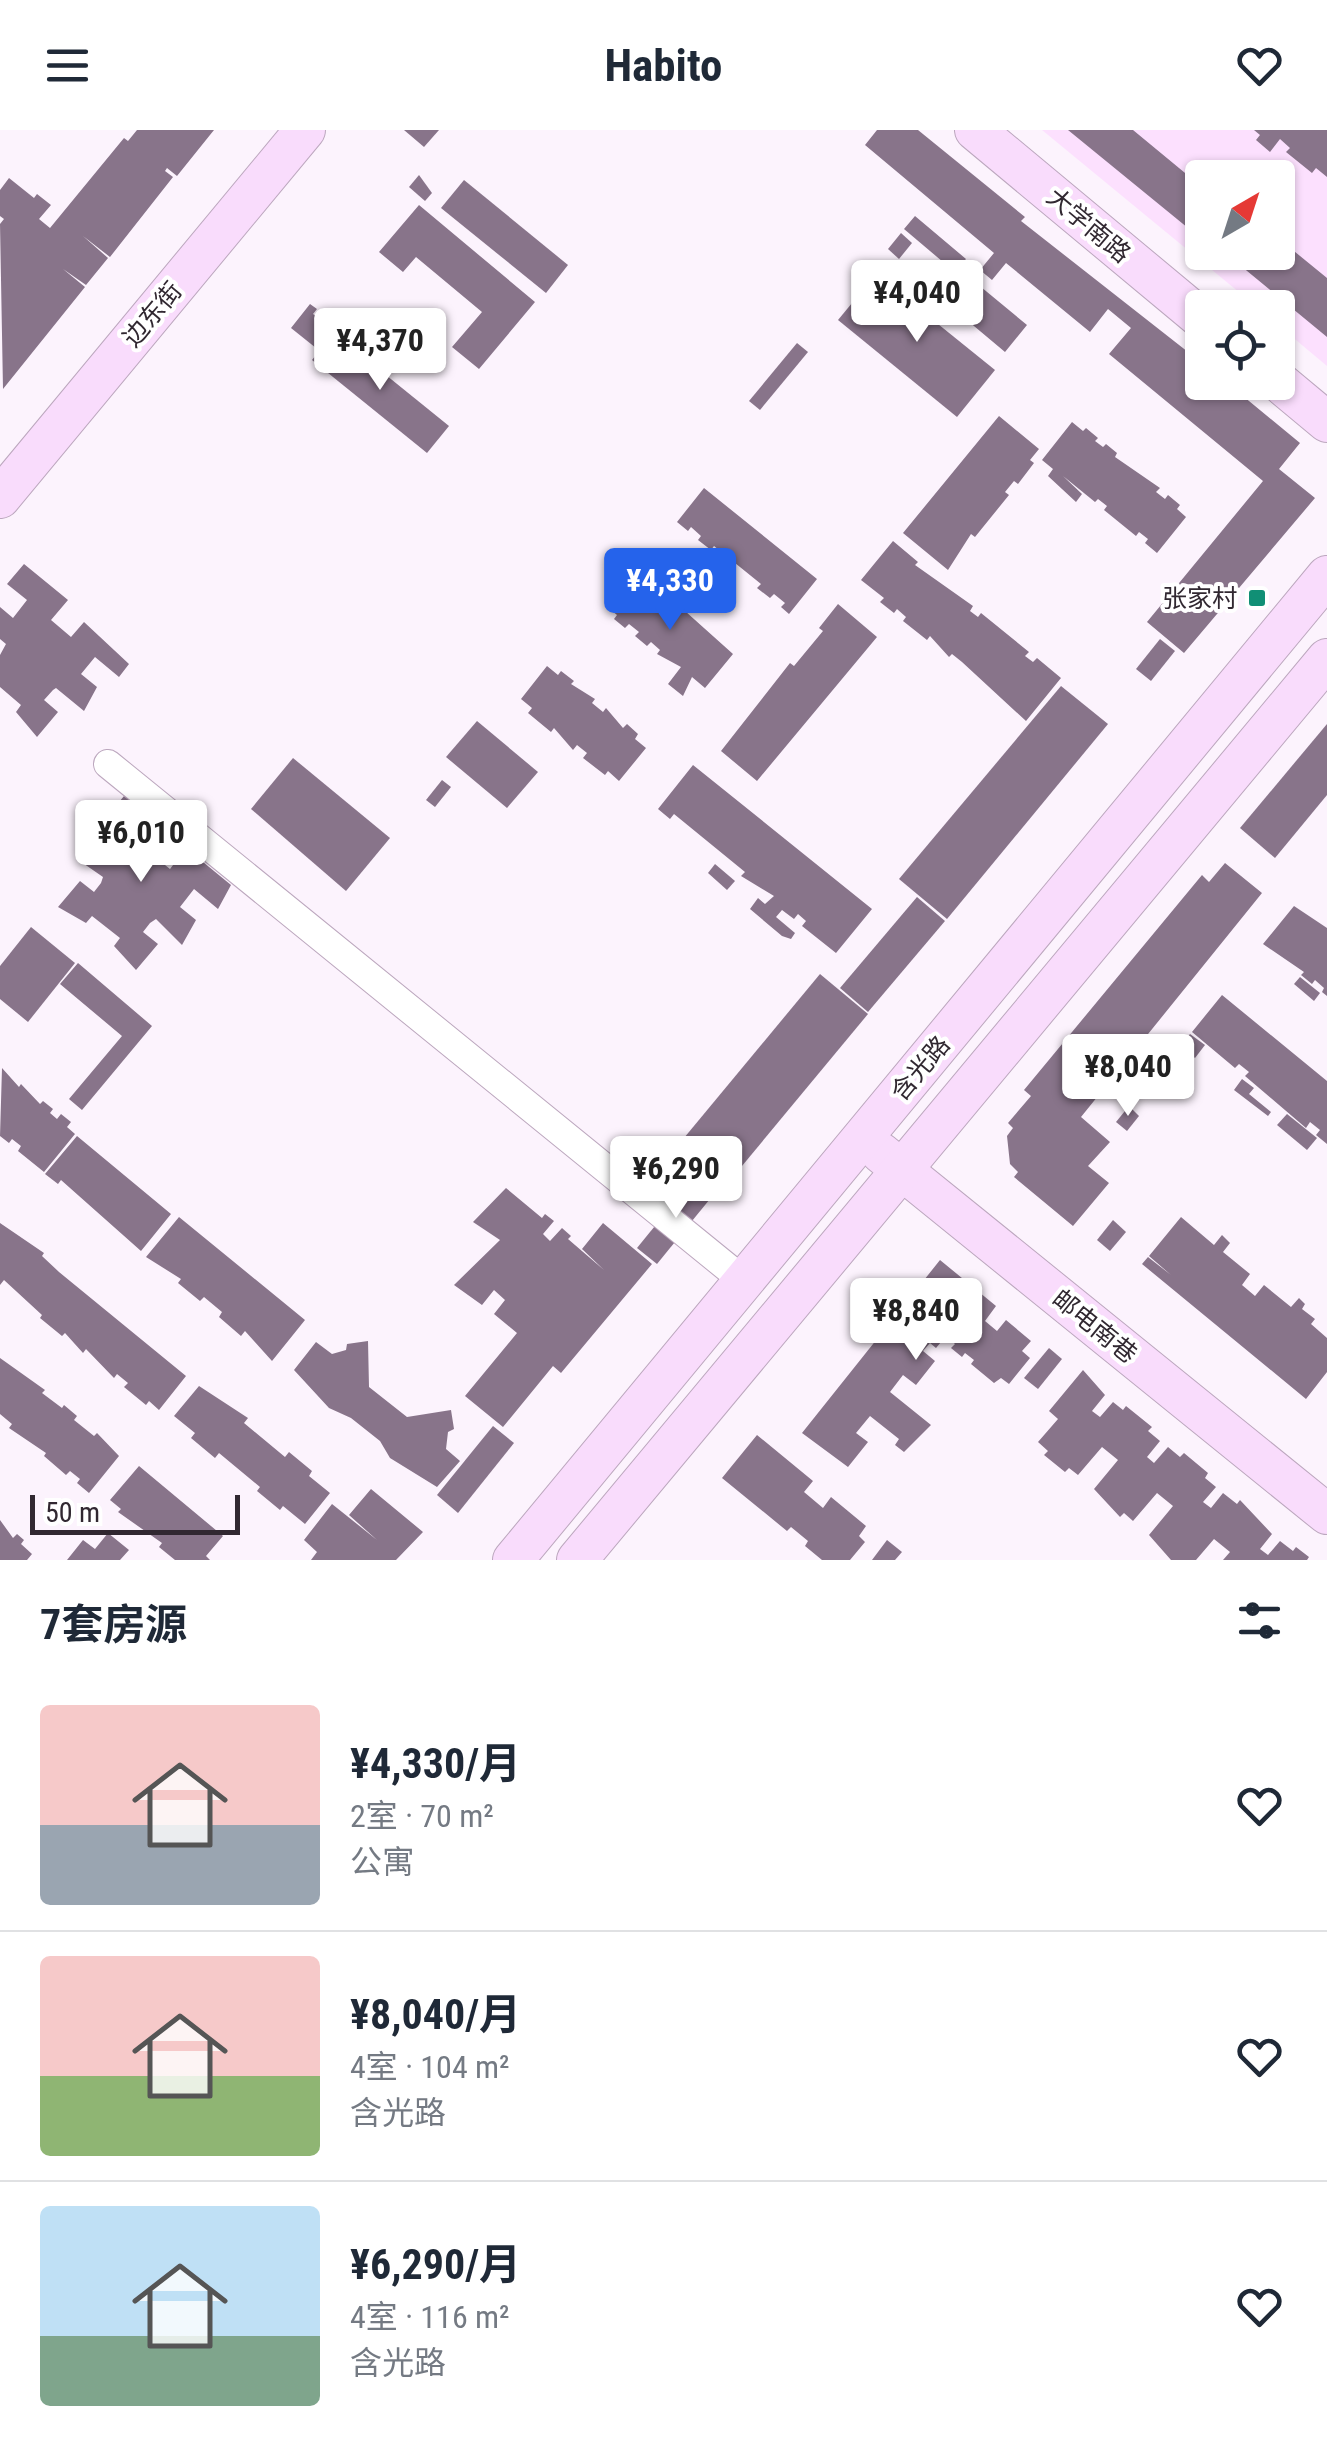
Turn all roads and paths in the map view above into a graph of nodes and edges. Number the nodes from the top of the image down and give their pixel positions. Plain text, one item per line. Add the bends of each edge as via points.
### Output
1 (304, 130) edge
2 (975, 130) edge
3 (1185, 305) edge
4 (1295, 395) edge
5 (1327, 422) edge
6 (0, 498) edge
7 (1327, 576) edge
8 (1327, 659) edge
9 (108, 764) dead end
10 (862, 1138) junction
11 (903, 1170) junction
12 (744, 1281) junction
13 (1327, 1514) edge
14 (513, 1560) edge
15 (576, 1560) edge

1 - 6 main road, 边东街
2 - 3 main road, 大学南路
4 - 5 main road
7 - 10 main road, 含光路
8 - 11 main road, 含光路
9 - 12 street
10 - 11 main road, 邮电南巷
10 - 12 main road, 含光路
11 - 13 main road, 邮电南巷
11 - 15 main road, 含光路
12 - 14 main road, 含光路

